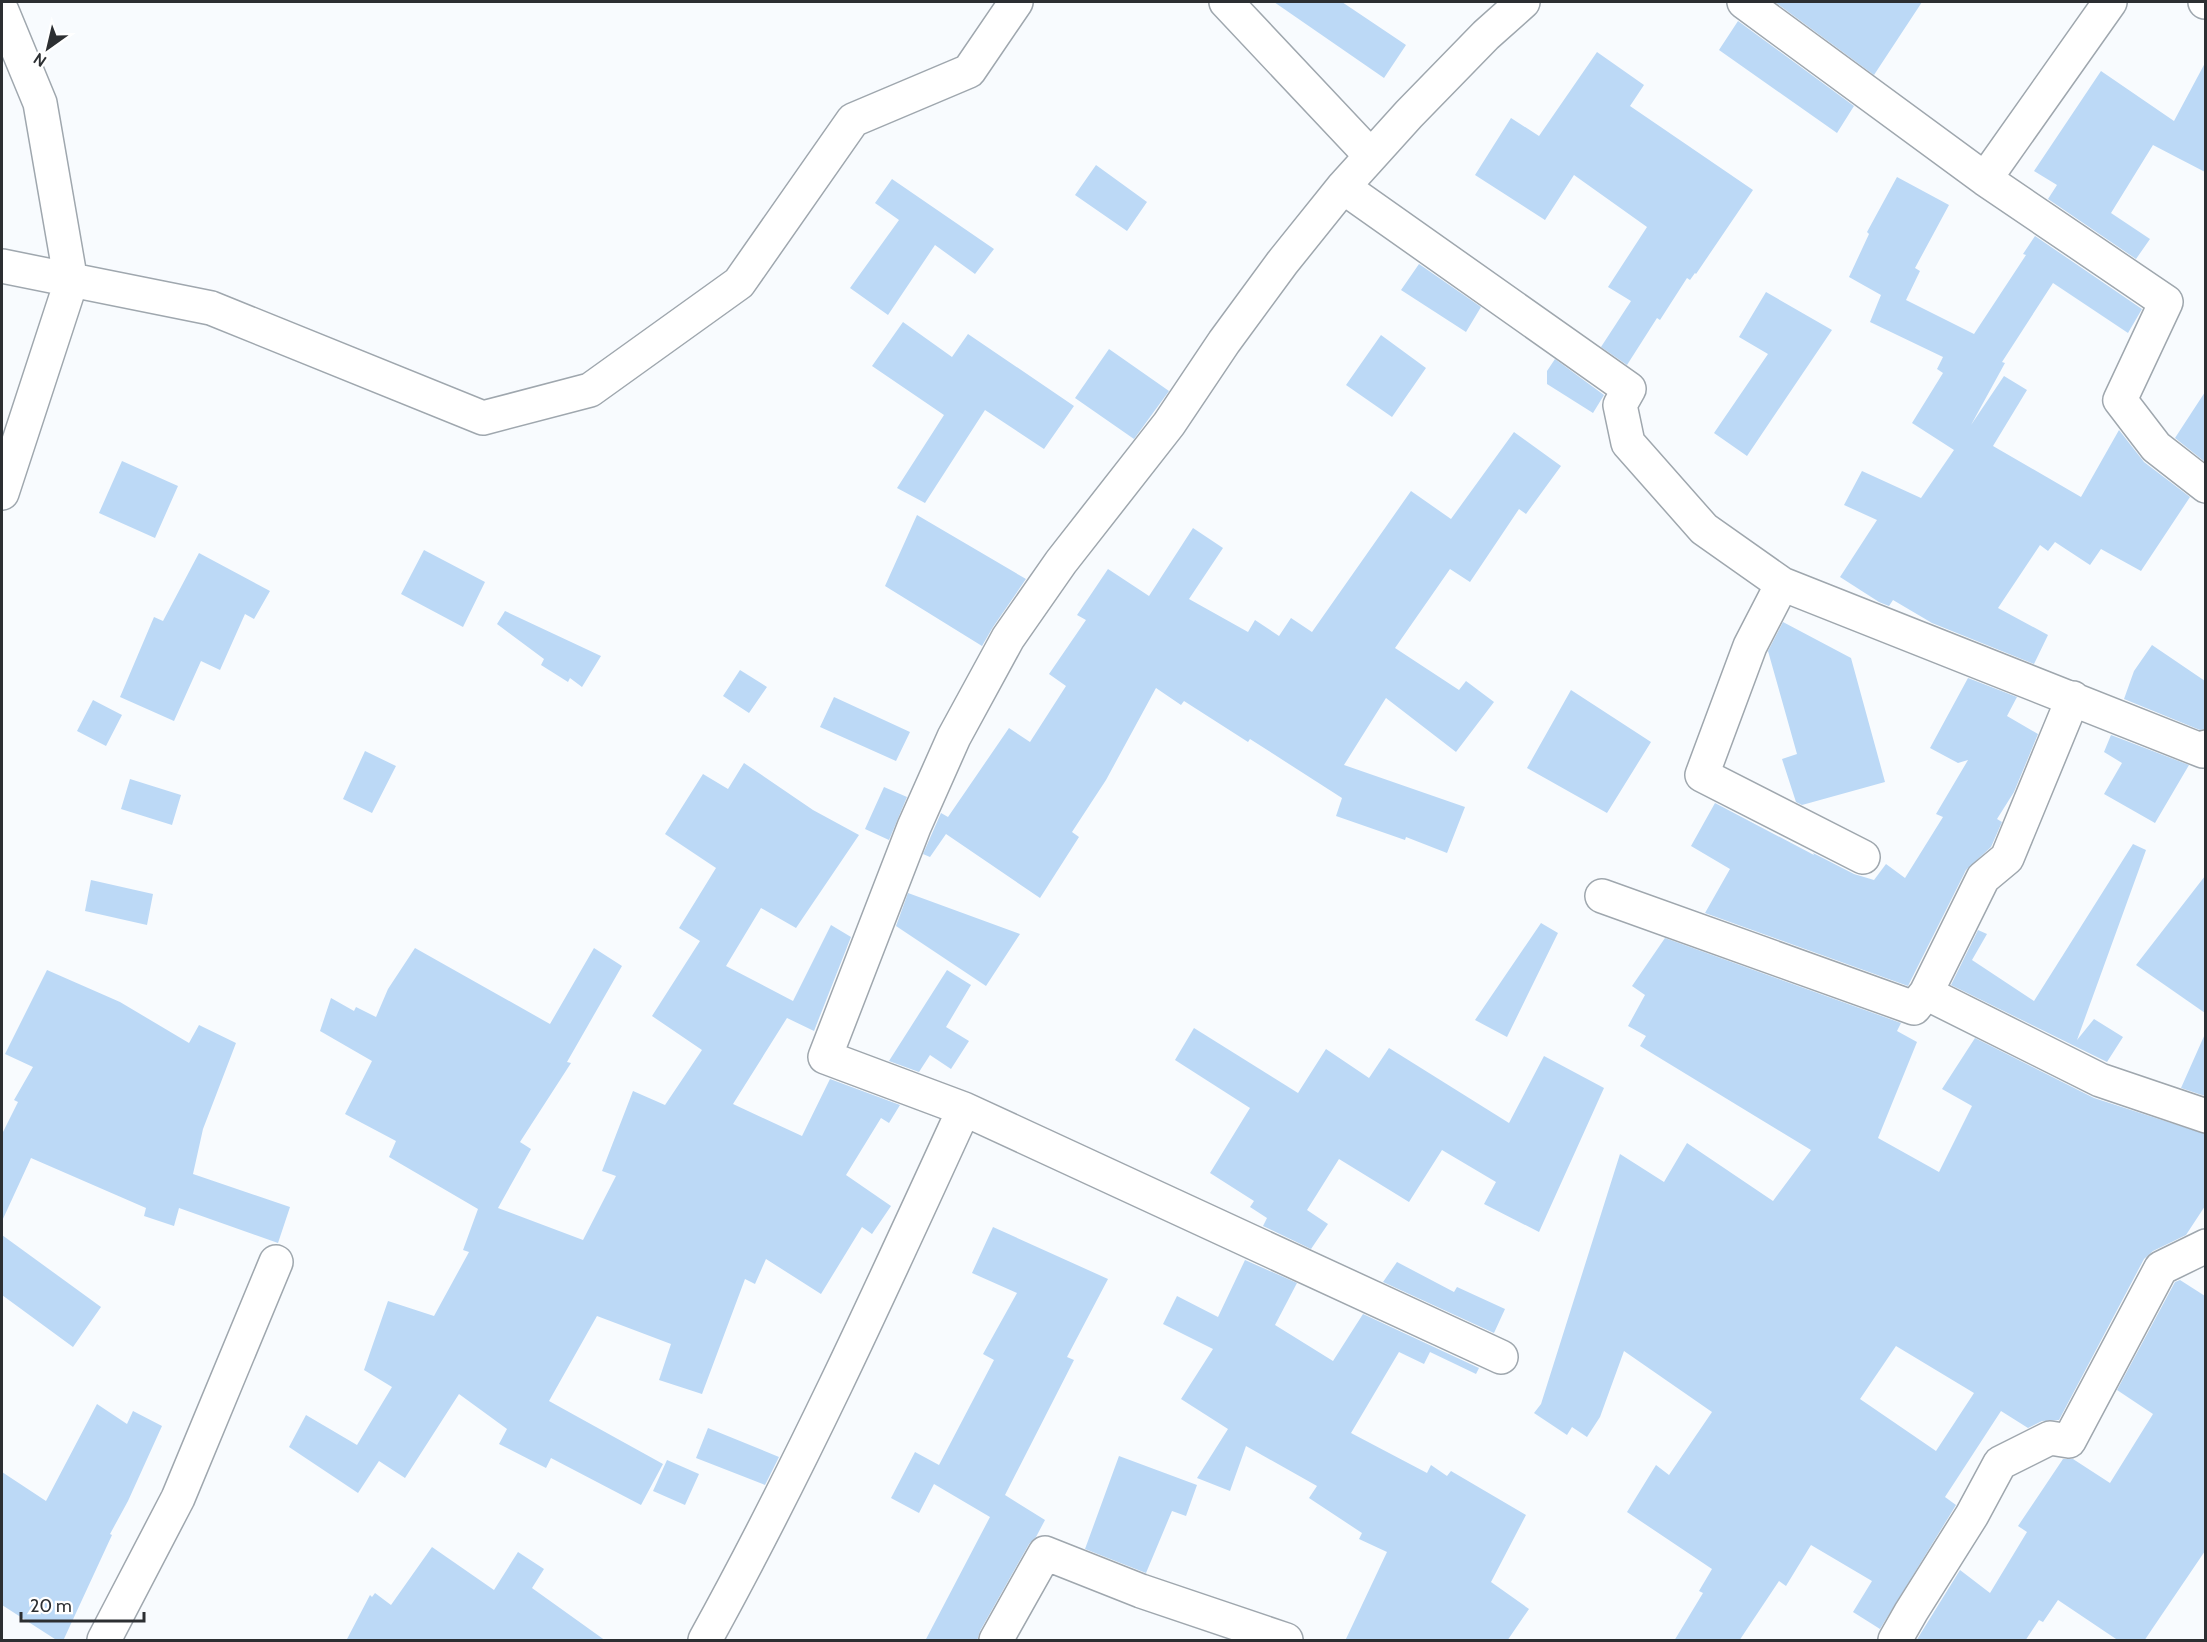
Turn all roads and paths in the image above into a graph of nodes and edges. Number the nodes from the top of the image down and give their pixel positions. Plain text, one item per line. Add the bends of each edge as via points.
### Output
1 (1016, 2) edge
2 (1226, 2) edge
3 (1523, 2) edge
4 (1744, 2) edge
5 (2110, 2) edge
6 (2, 11) edge
7 (1371, 156) junction
8 (1984, 179) junction
9 (1343, 187) junction
10 (2, 266) edge
11 (71, 282) junction
12 (2205, 486) edge
13 (2, 493) edge
14 (1782, 584) junction
15 (2073, 698) junction
16 (2205, 747) edge
17 (1863, 857) dead end
18 (1602, 896) dead end
19 (1926, 993) junction
20 (964, 1109) junction
21 (2205, 1116) edge
22 (2205, 1246) edge
23 (276, 1262) dead end
24 (1501, 1357) dead end
25 (104, 1641) edge
26 (705, 1641) edge
27 (996, 1641) edge
28 (1286, 1641) edge
29 (1895, 1641) edge

1 - 11 street via 969,71 854,120 739,284 590,390 483,418 211,308
2 - 7 street
3 - 7 street via 1486,35
4 - 8 street
5 - 8 street
6 - 11 street via 40,103
7 - 9 street
8 - 12 street via 2166,302 2120,400 2156,447
9 - 14 street via 1629,389 1620,405 1628,443 1704,529
9 - 20 street via 1282,263 1169,424 1061,562 1008,638 954,737 914,827 825,1057
10 - 11 street
11 - 13 street
14 - 15 street
14 - 17 street via 1750,646 1702,775
15 - 16 street via 2203,751
15 - 19 street via 2007,858 1983,878
18 - 19 street via 1914,1008
19 - 21 street via 2100,1080
20 - 24 street
20 - 26 street via 860,1336
22 - 29 street via 2161,1268 2070,1441 2050,1438 2000,1463
23 - 25 street via 178,1498
27 - 28 street via 1045,1553

